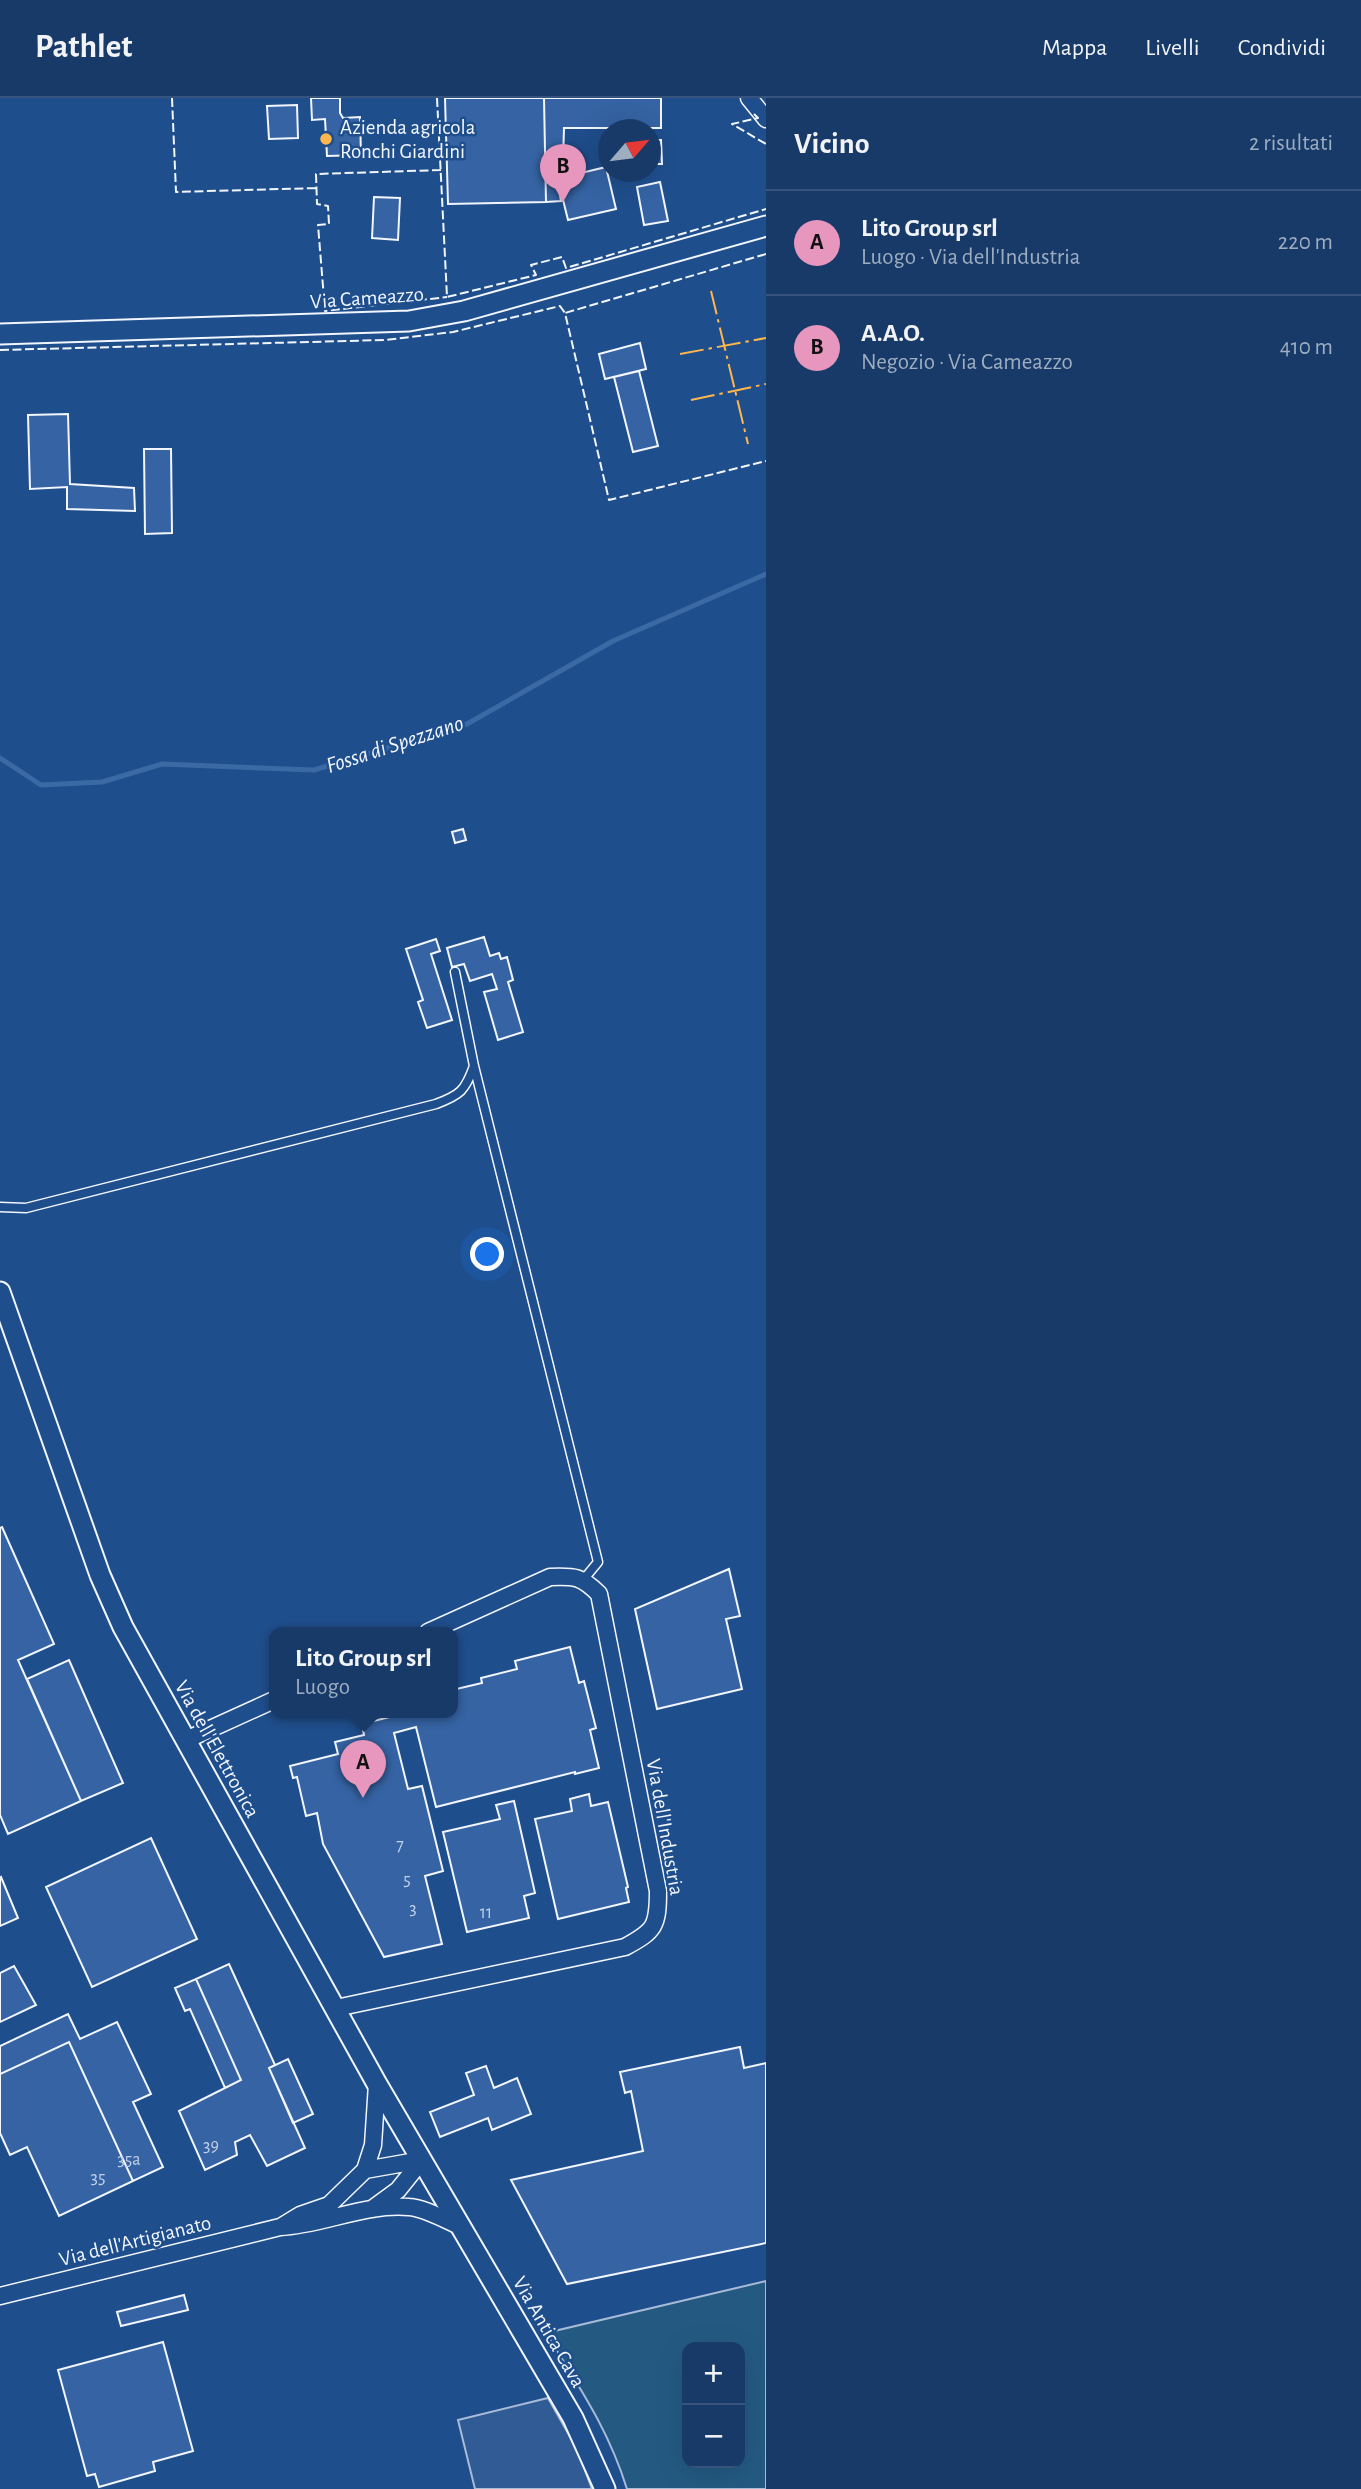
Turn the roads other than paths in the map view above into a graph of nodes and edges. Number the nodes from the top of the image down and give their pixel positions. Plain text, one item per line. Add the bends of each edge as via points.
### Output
1 (749, 98) edge
2 (766, 119) edge
3 (766, 226) edge
4 (0, 334) edge
5 (455, 972) dead end
6 (474, 1066) junction
7 (0, 1207) edge
8 (0, 1292) edge
9 (584, 1579) junction
10 (439, 1627) edge
11 (269, 1702) edge
12 (186, 1740) junction
13 (336, 2008) junction
14 (377, 2084) junction
15 (422, 2160) junction
16 (365, 2170) junction
17 (447, 2203) joint
18 (372, 2209) junction
19 (460, 2226) junction
20 (280, 2227) junction
21 (0, 2296) edge
22 (605, 2489) edge

1 - 2 street
3 - 4 street, Via Cameazzo via 464,311 409,321
5 - 6 lane
6 - 7 lane via 458,1095 436,1104 26,1208
6 - 9 lane via 598,1562
8 - 12 street, Via dell'Elettronica via 100,1575 123,1627
9 - 10 street via 550,1577
9 - 13 street, Via dell'Industria via 599,1594 659,1891 658,1914 648,1935 625,1947
11 - 12 street
12 - 13 street, Via dell'Elettronica
13 - 14 street, Via dell'Elettronica
14 - 15 street, Via dell'Elettronica
14 - 16 street via 373,2145
15 - 16 street
15 - 17 street, Via dell'Elettronica
15 - 18 street, Via dell'Artigianato via 398,2190
16 - 20 street, Via dell'Artigianato via 330,2205
17 - 19 street, Via Antica Cava
18 - 19 street, Via dell'Artigianato via 411,2207
18 - 20 street, Via dell'Artigianato
19 - 22 street, Via Antica Cava via 573,2418
20 - 21 street, Via dell'Artigianato

